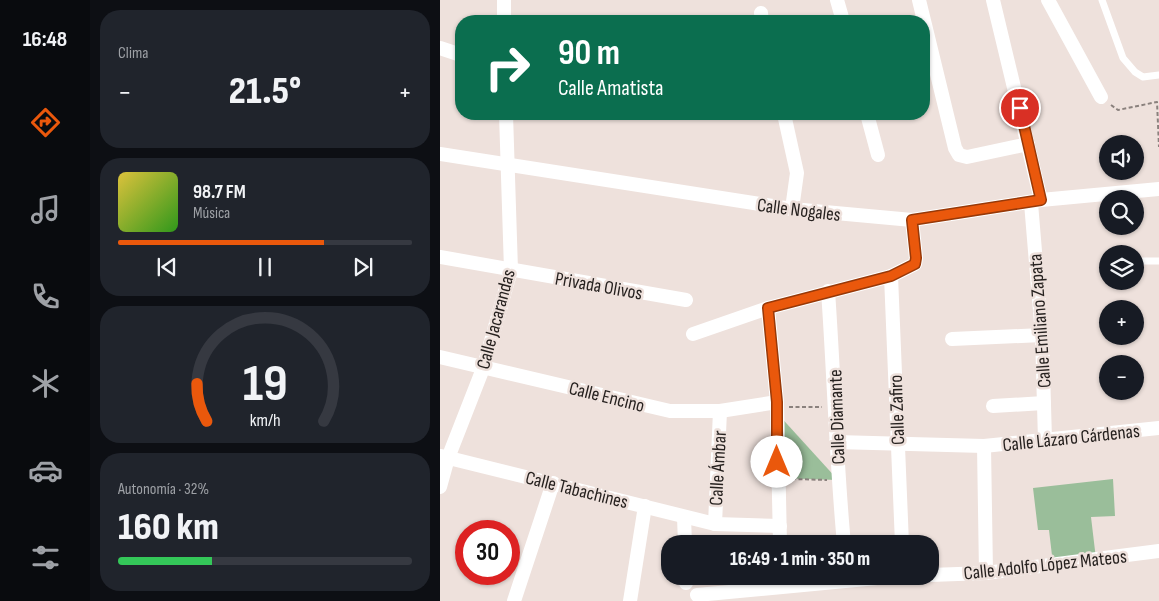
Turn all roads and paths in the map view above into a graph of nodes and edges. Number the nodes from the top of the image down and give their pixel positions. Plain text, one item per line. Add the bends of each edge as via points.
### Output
1 (504, 0) edge
2 (837, 0) edge
3 (919, 0) edge
4 (993, 0) edge
5 (1048, 0) edge
6 (1102, 0) edge
7 (504, 15) edge
8 (841, 15) edge
9 (923, 15) edge
10 (930, 45) edge
11 (440, 48) edge
12 (455, 52) edge
13 (1159, 76) edge
14 (1102, 97) joint
15 (506, 120) edge
16 (785, 120) edge
17 (869, 120) edge
18 (1028, 144) junction
19 (1159, 146) edge
20 (440, 154) edge
21 (878, 156) dead end
22 (508, 165) junction
23 (1159, 189) edge
24 (1036, 201) junction
25 (792, 209) junction
26 (912, 220) junction
27 (440, 257) edge
28 (1144, 261) edge
29 (1159, 261) edge
30 (511, 270) junction
31 (891, 276) junction
32 (828, 291) junction
33 (686, 300) dead end
34 (768, 308) junction
35 (693, 334) dead end
36 (1042, 334) junction
37 (952, 339) dead end
38 (440, 357) edge
39 (484, 366) junction
40 (1044, 403) junction
41 (777, 405) junction
42 (993, 406) dead end
43 (837, 407) junction
44 (720, 411) junction
45 (1159, 428) edge
46 (1045, 440) junction
47 (836, 442) junction
48 (897, 445) junction
49 (984, 446) junction
50 (444, 457) edge
51 (777, 478) junction
52 (838, 481) junction
53 (553, 483) junction
54 (440, 487) edge
55 (645, 506) junction
56 (684, 517) junction
57 (714, 524) junction
58 (780, 526) junction
59 (684, 535) edge
60 (780, 535) edge
61 (843, 535) edge
62 (902, 535) edge
63 (1159, 551) edge
64 (986, 573) junction
65 (939, 575) edge
66 (756, 585) edge
67 (696, 595) dead end
68 (514, 601) edge
69 (630, 601) edge

1 - 7 street
2 - 8 street
3 - 9 street
4 - 18 street, Calle Emiliano Zapata
5 - 14 street
6 - 13 lane via 1127,65 1143,77
10 - 18 street via 959,155 967,157
11 - 12 street
14 - 19 path via 1118,110 1157,102
15 - 22 street, Calle Jacarandas
16 - 25 street via 797,173
17 - 21 street
18 - 24 street, Calle Emiliano Zapata
20 - 22 street, Calle Nogales
22 - 25 street, Calle Nogales
22 - 30 street, Calle Jacarandas
23 - 24 street, Calle Nogales
24 - 26 street, Calle Nogales
24 - 36 street, Calle Emiliano Zapata
25 - 26 street, Calle Nogales
26 - 31 street via 915,264
27 - 30 street, Privada Olivos
28 - 29 lane
30 - 33 street, Privada Olivos
30 - 39 street, Calle Jacarandas
31 - 32 street
31 - 48 street, Calle Zafiro
32 - 34 street
32 - 43 street, Calle Diamante
34 - 35 street
34 - 41 street
36 - 37 street
36 - 40 street, Calle Emiliano Zapata
38 - 39 street, Calle Encino
39 - 44 street, Calle Encino via 670,411
39 - 50 street, Calle Jacarandas
40 - 42 street
40 - 46 street, Calle Emiliano Zapata
41 - 43 path
41 - 44 street, Calle Encino
41 - 51 street
43 - 47 street, Calle Diamante
44 - 57 street, Calle Ámbar
45 - 46 street, Calle Lázaro Cárdenas
46 - 49 street, Calle Lázaro Cárdenas
47 - 48 street, Calle Lázaro Cárdenas
47 - 52 street, Calle Diamante
48 - 49 street, Calle Lázaro Cárdenas
48 - 62 street, Calle Zafiro
49 - 64 street
50 - 53 street, Calle Tabachines
50 - 54 street, Calle Jacarandas
51 - 52 path
51 - 58 street
52 - 61 street, Calle Diamante
53 - 55 street, Calle Tabachines
53 - 68 street
55 - 56 street, Calle Tabachines
55 - 69 street
56 - 57 street, Calle Tabachines
56 - 59 street
57 - 58 street, Calle Tabachines
58 - 60 street
63 - 64 street, Calle Adolfo López Mateos
64 - 65 street, Calle Adolfo López Mateos
66 - 67 street

